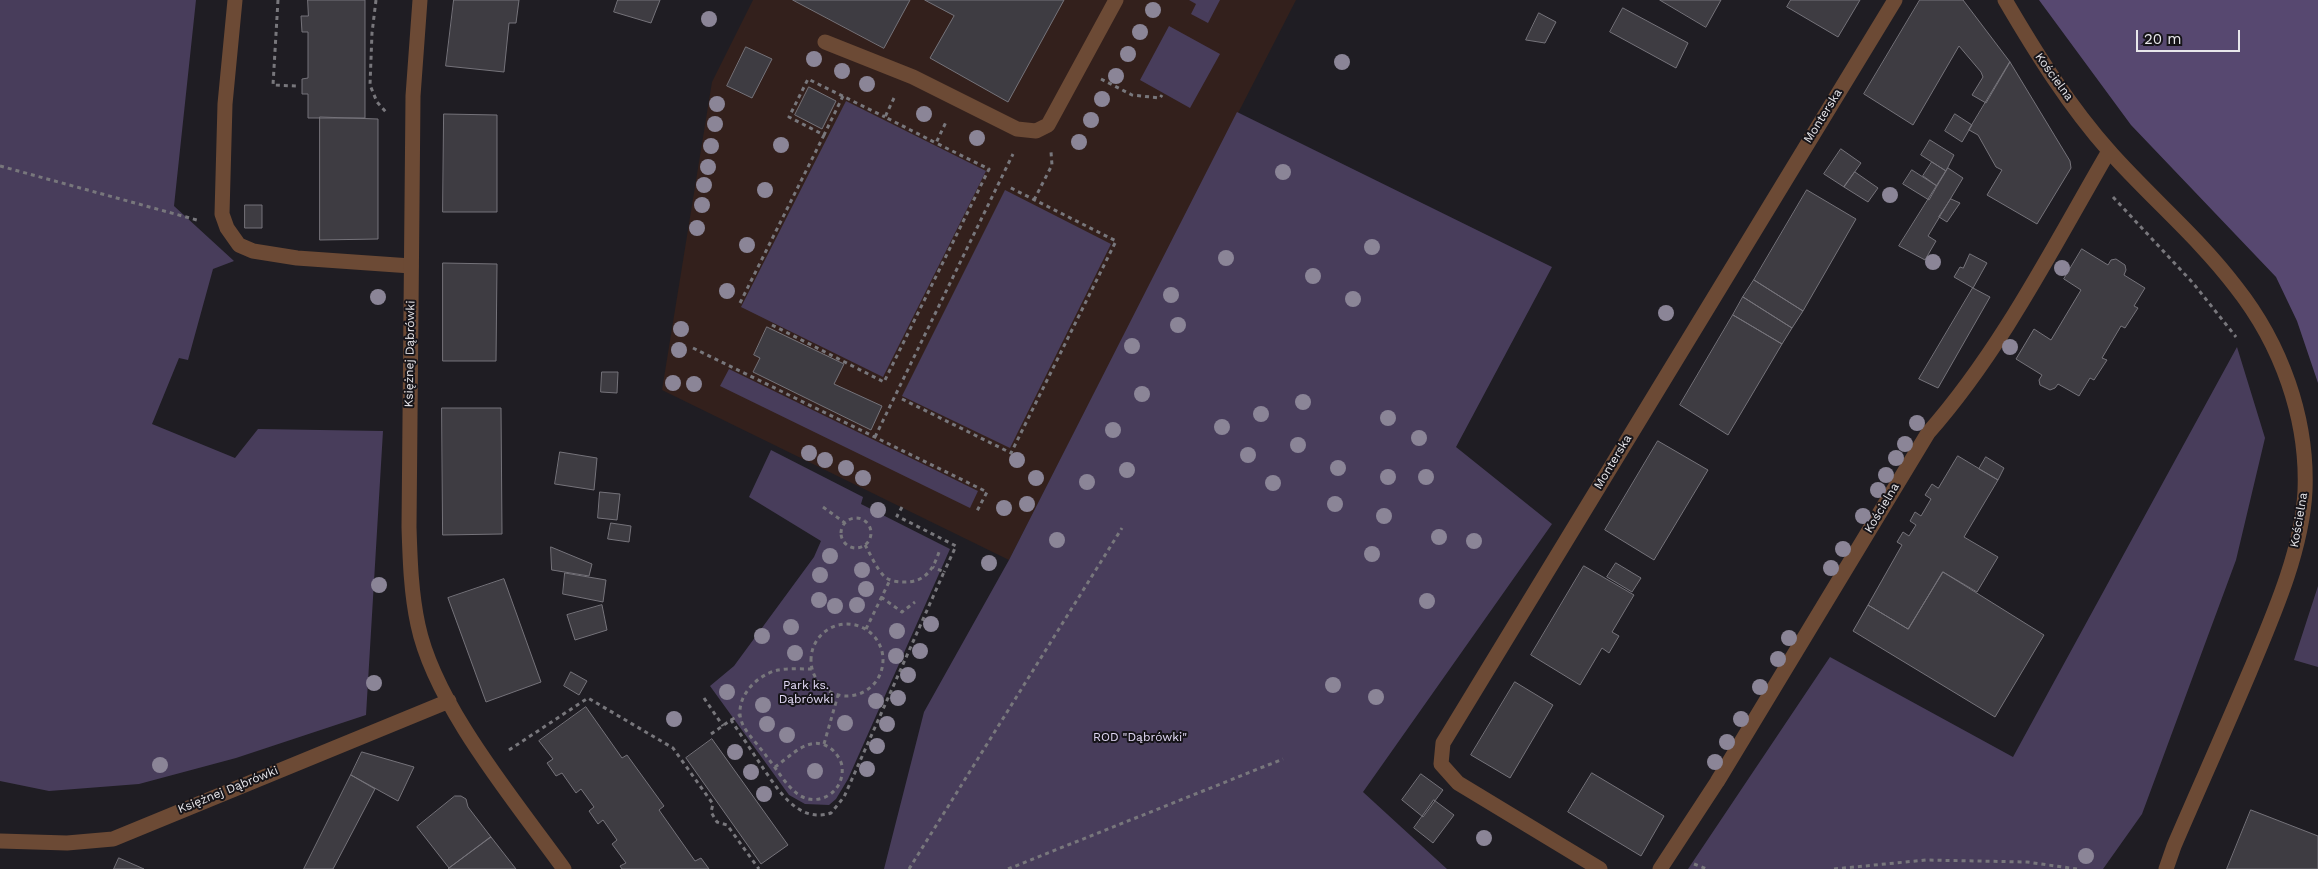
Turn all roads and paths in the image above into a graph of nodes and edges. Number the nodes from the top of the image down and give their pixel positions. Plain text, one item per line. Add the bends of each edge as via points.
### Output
1 (235, 0) edge
2 (278, 0) edge
3 (376, 0) edge
4 (420, 0) edge
5 (1116, 0) edge
6 (1895, 0) edge
7 (2005, 0) edge
8 (825, 42) dead end
9 (1078, 67) junction
10 (906, 74) junction
11 (296, 86) dead end
12 (1162, 95) dead end
13 (843, 96) junction
14 (957, 99) junction
15 (389, 115) dead end
16 (885, 117) junction
17 (1048, 125) junction
18 (1017, 129) junction
19 (824, 135) junction
20 (936, 143) junction
21 (2110, 151) junction
22 (0, 166) edge
23 (2094, 178) junction
24 (1009, 188) dead end
25 (1034, 200) junction
26 (226, 228) junction
27 (411, 266) junction
28 (740, 303) dead end
29 (772, 325) dead end
30 (2236, 337) dead end
31 (693, 348) dead end
32 (902, 399) dead end
33 (875, 437) junction
34 (823, 507) dead end
35 (902, 507) dead end
36 (977, 511) dead end
37 (845, 523) junction
38 (1122, 528) dead end
39 (865, 546) junction
40 (940, 549) dead end
41 (933, 567) junction
42 (944, 572) junction
43 (890, 580) junction
44 (882, 597) junction
45 (914, 602) dead end
46 (866, 630) junction
47 (812, 669) junction
48 (838, 695) junction
49 (704, 698) dead end
50 (449, 701) junction
51 (740, 714) junction
52 (731, 720) junction
53 (723, 726) junction
54 (711, 734) dead end
55 (824, 744) junction
56 (506, 751) dead end
57 (1283, 759) dead end
58 (775, 767) junction
59 (0, 841) edge
60 (564, 869) edge
61 (759, 869) edge
62 (909, 869) edge
63 (1008, 869) edge
64 (1600, 869) edge
65 (1660, 869) edge
66 (1834, 869) edge
67 (2077, 869) edge
68 (2166, 869) edge

1 - 26 street via 225,104 222,214
2 - 11 path via 273,85
3 - 15 path via 370,86 377,102
4 - 27 street, Księżnej Dąbrówki via 413,96
5 - 9 street
6 - 64 street, Monterska via 1443,743 1441,764 1458,784
7 - 21 street, Kościelna via 2043,64
8 - 10 street
9 - 12 path via 1132,95 1160,98
9 - 17 street
10 - 14 street
10 - 16 path
13 - 16 path
13 - 19 path
13 - 19 path via 808,79 789,117
14 - 18 street
14 - 20 path
16 - 20 path
17 - 18 street via 1036,132
17 - 25 path via 1052,165
18 - 33 path via 1015,150 1000,183
19 - 28 path
20 - 29 path via 989,169 884,382
21 - 23 street, Kościelna
21 - 68 street, Kościelna via 2218,265 2261,324 2283,368 2304,449 2305,492 2286,576 2264,637
22 - 26 path
23 - 30 path via 2193,283
23 - 65 street, Kościelna via 1990,355 1928,432 1717,782
24 - 25 path
25 - 32 path via 1116,241 1012,453
26 - 27 street via 239,245 253,251 296,258
27 - 50 street, Księżnej Dąbrówki via 411,570 418,626 431,666
31 - 33 path
33 - 36 path via 987,492
34 - 37 path
35 - 42 path via 897,516 956,546
37 - 39 path via 841,529 845,543 851,547
37 - 39 path via 851,519 865,520 870,526 870,540
38 - 62 path
39 - 43 path
40 - 41 path
41 - 42 path
41 - 43 path via 923,578 911,582
42 - 52 path via 844,797 831,813 815,815 802,811 785,799
43 - 44 path
44 - 45 path via 902,612
44 - 46 path
46 - 47 path via 844,624 824,632 812,651
46 - 48 path via 880,647 882,669 870,688 860,694
47 - 48 path via 827,691
47 - 51 path via 767,673 747,691
48 - 55 path
49 - 53 path
50 - 59 street, Księżnej Dąbrówki via 113,839 67,843
50 - 60 street, Księżnej Dąbrówki via 472,740
51 - 52 path
51 - 58 path via 744,727
52 - 53 path
53 - 54 path
55 - 58 path via 814,741
55 - 58 path via 833,750 842,766 837,786 824,799 814,800 800,795
56 - 61 path via 588,698 673,748 713,804 711,812 717,822 727,825
57 - 63 path
66 - 67 path via 1926,860 2027,862

